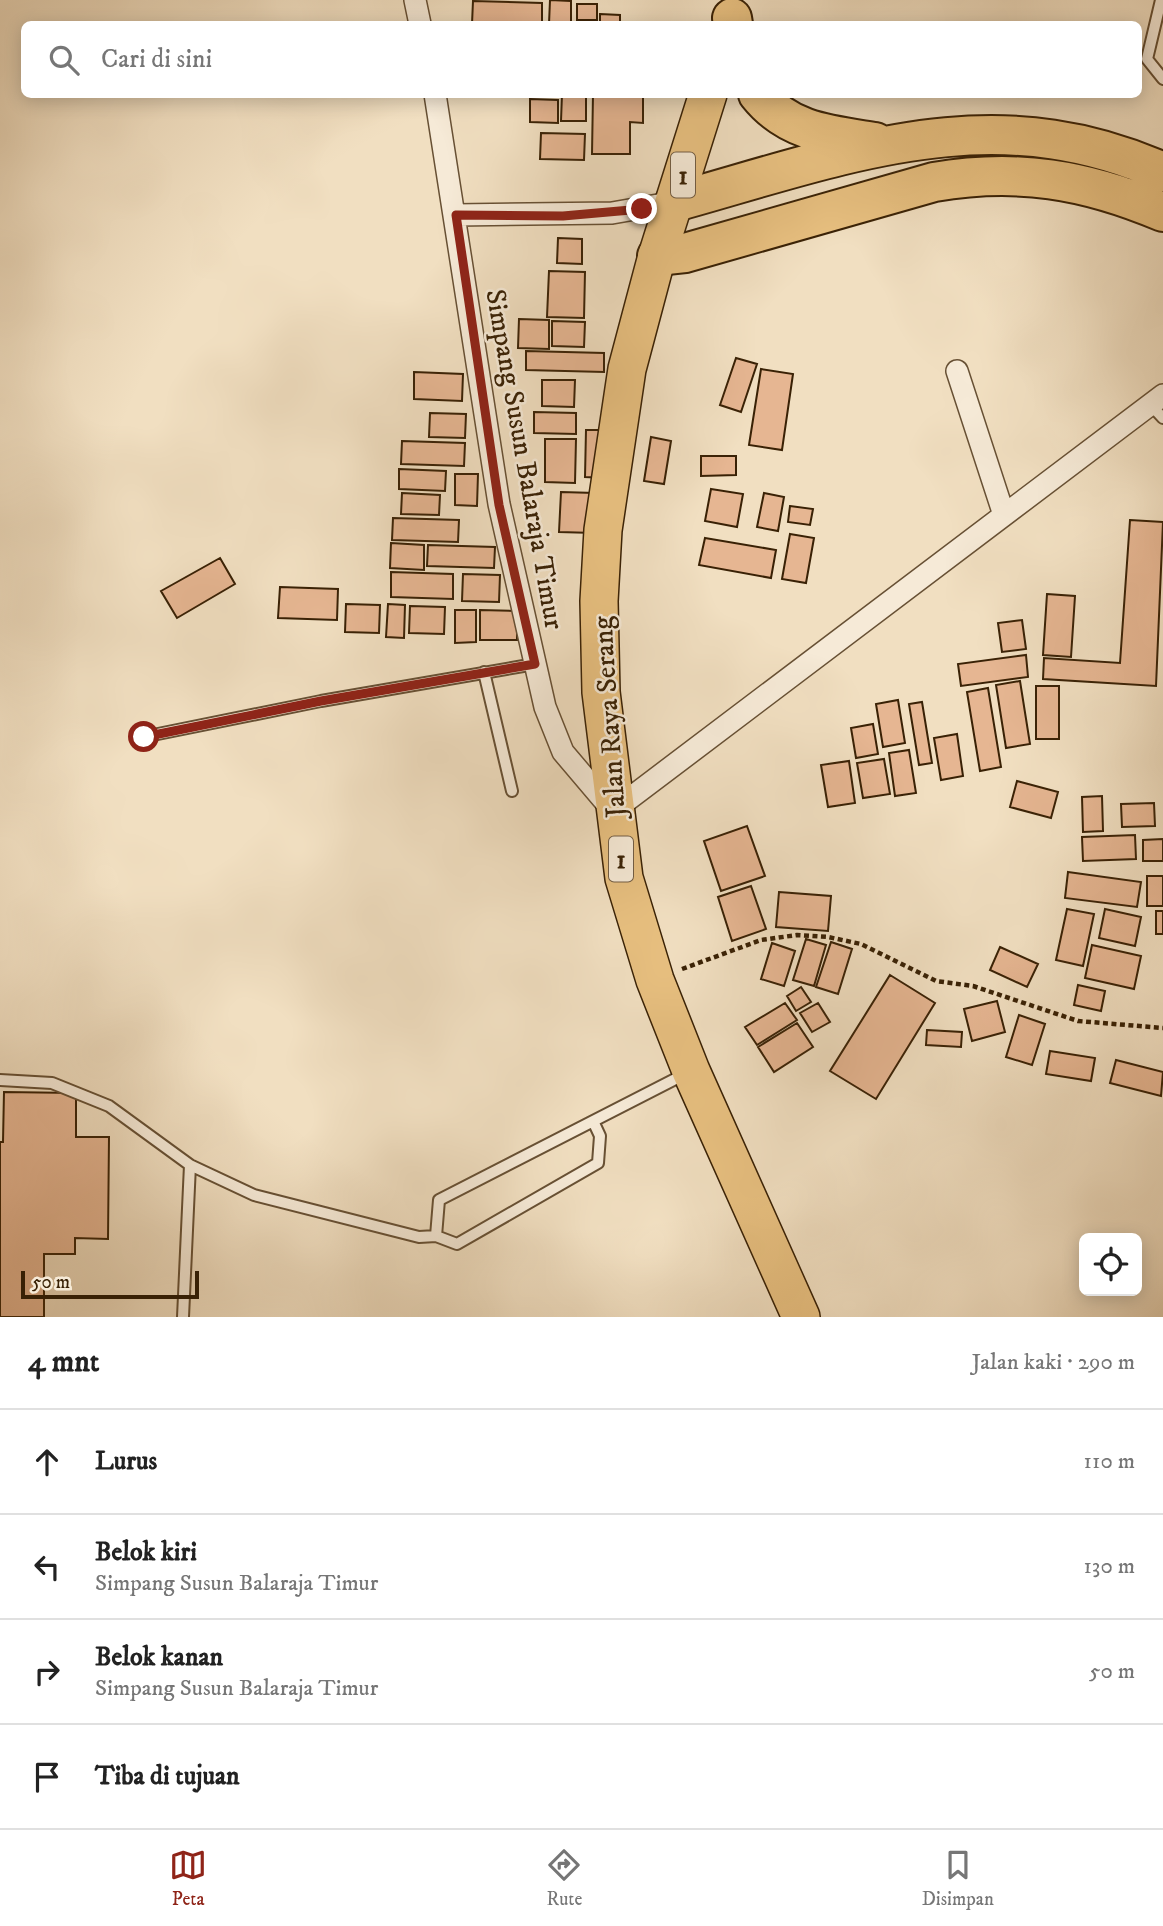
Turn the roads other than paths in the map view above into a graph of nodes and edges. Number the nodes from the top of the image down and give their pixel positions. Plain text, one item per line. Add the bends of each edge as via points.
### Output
1 (415, 0) edge
2 (1161, 0) edge
3 (419, 21) edge
4 (1163, 79) edge
5 (436, 98) edge
6 (707, 98) edge
7 (761, 98) edge
8 (886, 143) junction
9 (1163, 172) edge
10 (675, 202) junction
11 (1163, 212) edge
12 (456, 215) junction
13 (657, 256) junction
14 (957, 371) dead end
15 (1159, 406) edge
16 (1004, 515) junction
17 (535, 664) junction
18 (484, 672) junction
19 (144, 737) dead end
20 (512, 791) dead end
21 (613, 811) junction
22 (691, 1071) junction
23 (0, 1080) edge
24 (593, 1121) junction
25 (190, 1166) junction
26 (436, 1236) junction
27 (183, 1317) edge
28 (801, 1317) edge

1 - 3 street
2 - 4 lane via 1147,59
5 - 12 street, Simpang Susun Balaraja Timur
6 - 10 highway, Jalan Raya Serang / 1
7 - 8 highway via 772,113 797,125
8 - 9 highway via 964,133 1052,137 1129,157
8 - 10 highway
10 - 12 street via 563,216
10 - 13 highway, Jalan Raya Serang / 1
11 - 13 highway via 1124,195 1040,176 974,175 685,253
12 - 17 street, Simpang Susun Balaraja Timur via 499,505
13 - 21 highway, Jalan Raya Serang / 1 via 627,369 603,530 601,692
14 - 16 street
15 - 16 street
16 - 21 street
17 - 18 lane
17 - 21 street, Simpang Susun Balaraja Timur via 562,752
18 - 19 lane
18 - 20 lane
21 - 22 highway, Jalan Raya Serang / 1 via 624,878 654,979
22 - 24 lane
22 - 28 highway, Jalan Raya Serang / 1
23 - 25 lane via 52,1083 109,1106
24 - 26 lane via 439,1200
24 - 26 lane via 600,1136 598,1163 457,1244
25 - 26 lane via 254,1195 419,1237
25 - 27 lane

